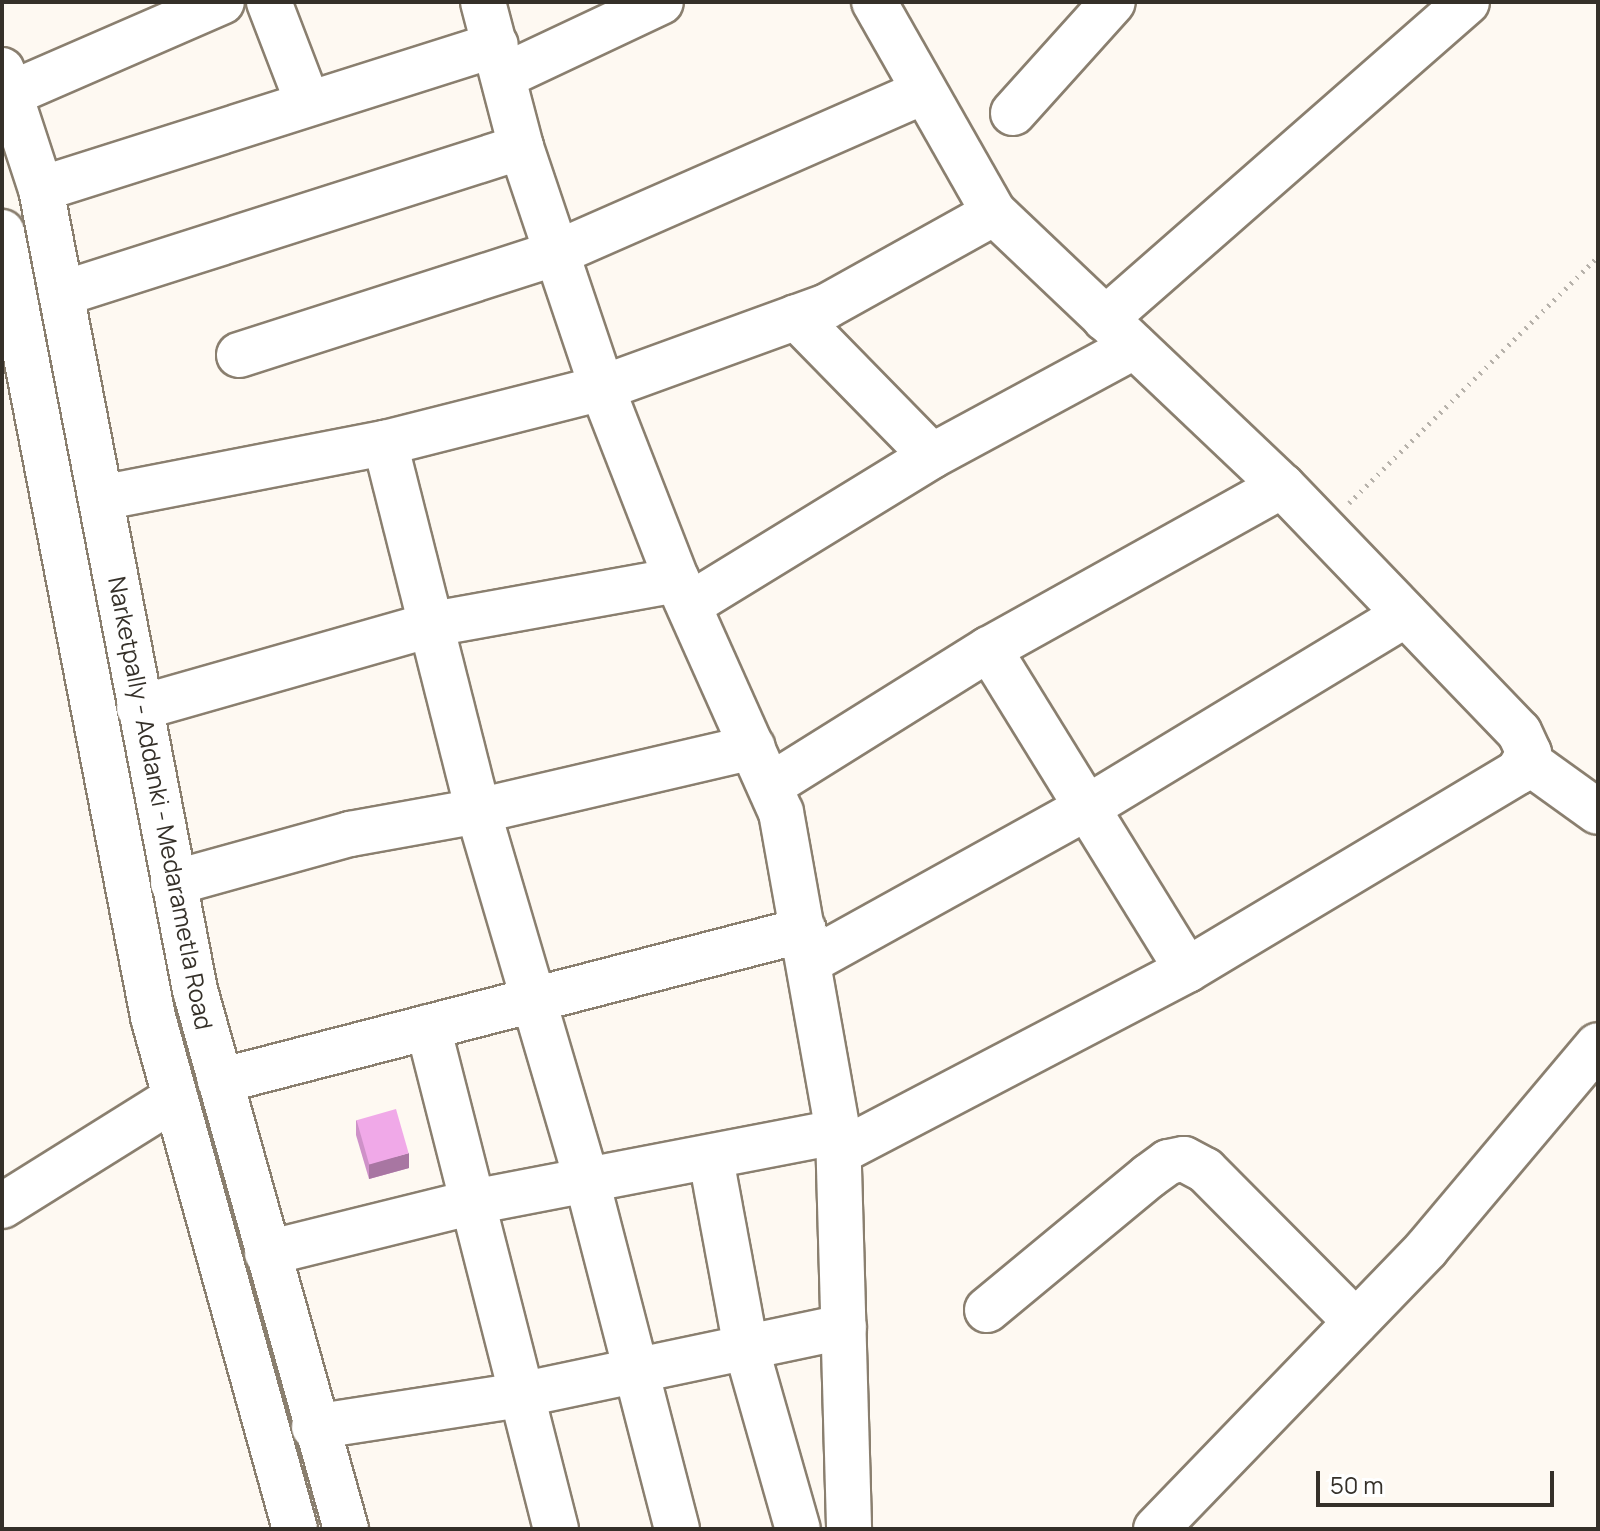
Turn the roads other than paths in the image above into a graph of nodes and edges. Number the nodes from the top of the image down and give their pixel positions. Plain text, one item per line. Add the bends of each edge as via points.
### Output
1 (222, 2) edge
2 (269, 2) edge
3 (483, 2) edge
4 (661, 2) edge
5 (874, 2) edge
6 (1113, 2) edge
7 (1467, 2) edge
8 (501, 60) junction
9 (6, 82) edge
10 (923, 92) junction
11 (307, 101) junction
12 (1013, 113) dead end
13 (521, 147) junction
14 (41, 189) junction
15 (994, 213) junction
16 (2, 232) edge
17 (554, 254) junction
18 (61, 294) junction
19 (796, 317) junction
20 (1119, 333) junction
21 (239, 355) dead end
22 (602, 388) junction
23 (385, 443) junction
24 (932, 456) junction
25 (1282, 486) junction
26 (101, 498) junction
27 (683, 592) junction
28 (1405, 615) junction
29 (433, 624) junction
30 (989, 649) junction
31 (139, 708) junction
32 (1527, 761) junction
33 (762, 766) junction
34 (1088, 807) junction
35 (478, 811) junction
36 (1598, 812) edge
37 (173, 883) junction
38 (807, 945) junction
39 (1187, 970) junction
40 (535, 997) junction
41 (428, 1027) junction
42 (1598, 1045) edge
43 (220, 1081) junction
44 (175, 1098) junction
45 (838, 1142) junction
46 (711, 1159) junction
47 (587, 1181) junction
48 (473, 1202) junction
49 (2, 1206) edge
50 (267, 1253) junction
51 (987, 1310) dead end
52 (1356, 1322) junction
53 (844, 1327) junction
54 (746, 1347) junction
55 (636, 1372) junction
56 (520, 1395) junction
57 (314, 1427) junction
58 (848, 1524) edge
59 (295, 1529) edge
60 (346, 1529) edge
61 (556, 1529) edge
62 (677, 1529) edge
63 (797, 1529) edge
64 (1156, 1529) edge

1 - 9 main road
2 - 11 main road
3 - 8 main road
4 - 8 main road
5 - 10 main road
6 - 12 main road
7 - 20 main road
8 - 11 main road
8 - 13 main road
9 - 14 main road, Narketpally - Addanki - Medarametla Road
10 - 15 main road
10 - 17 main road
11 - 14 main road
13 - 17 main road
13 - 18 main road
14 - 18 main road, Narketpally - Addanki - Medarametla Road
15 - 19 main road
15 - 20 main road
16 - 44 main road, Narketpally - Addanki - Medarametla Road via 153,1017
17 - 21 main road
17 - 22 main road
18 - 26 main road, Narketpally - Addanki - Medarametla Road
19 - 22 main road
19 - 24 main road
20 - 24 main road
20 - 25 main road
22 - 23 main road
22 - 27 main road
23 - 26 main road
23 - 29 main road
24 - 27 main road
25 - 28 main road
25 - 30 main road
26 - 31 main road, Narketpally - Addanki - Medarametla Road
27 - 29 main road
27 - 33 main road
28 - 32 main road via 1519,732 1527,743
28 - 34 main road
29 - 31 main road
29 - 35 main road
30 - 33 main road
30 - 34 main road
31 - 37 main road, Narketpally - Addanki - Medarametla Road
32 - 36 main road
32 - 39 main road via 1518,772
33 - 35 main road
33 - 38 main road via 781,812
34 - 38 main road
34 - 39 main road
35 - 37 main road via 350,834
35 - 40 main road
37 - 43 main road, Narketpally - Addanki - Medarametla Road
38 - 40 main road
38 - 45 main road
39 - 45 main road
40 - 41 main road
40 - 47 main road
41 - 43 main road
41 - 48 main road
42 - 52 main road via 1427,1248
43 - 50 main road, Narketpally - Addanki - Medarametla Road
44 - 49 main road
44 - 59 main road, Narketpally - Addanki - Medarametla Road
45 - 46 main road
45 - 53 main road
46 - 47 main road
46 - 54 main road
47 - 48 main road
47 - 55 main road
48 - 50 main road
48 - 56 main road
50 - 57 main road, Narketpally - Addanki - Medarametla Road
51 - 52 main road via 1149,1176 1168,1162 1184,1159 1205,1170
52 - 64 main road
53 - 54 main road
53 - 58 main road
54 - 55 main road
54 - 63 main road
55 - 56 main road
55 - 62 main road
56 - 57 main road
56 - 61 main road
57 - 60 main road, Narketpally - Addanki - Medarametla Road
58 - 63 main road

